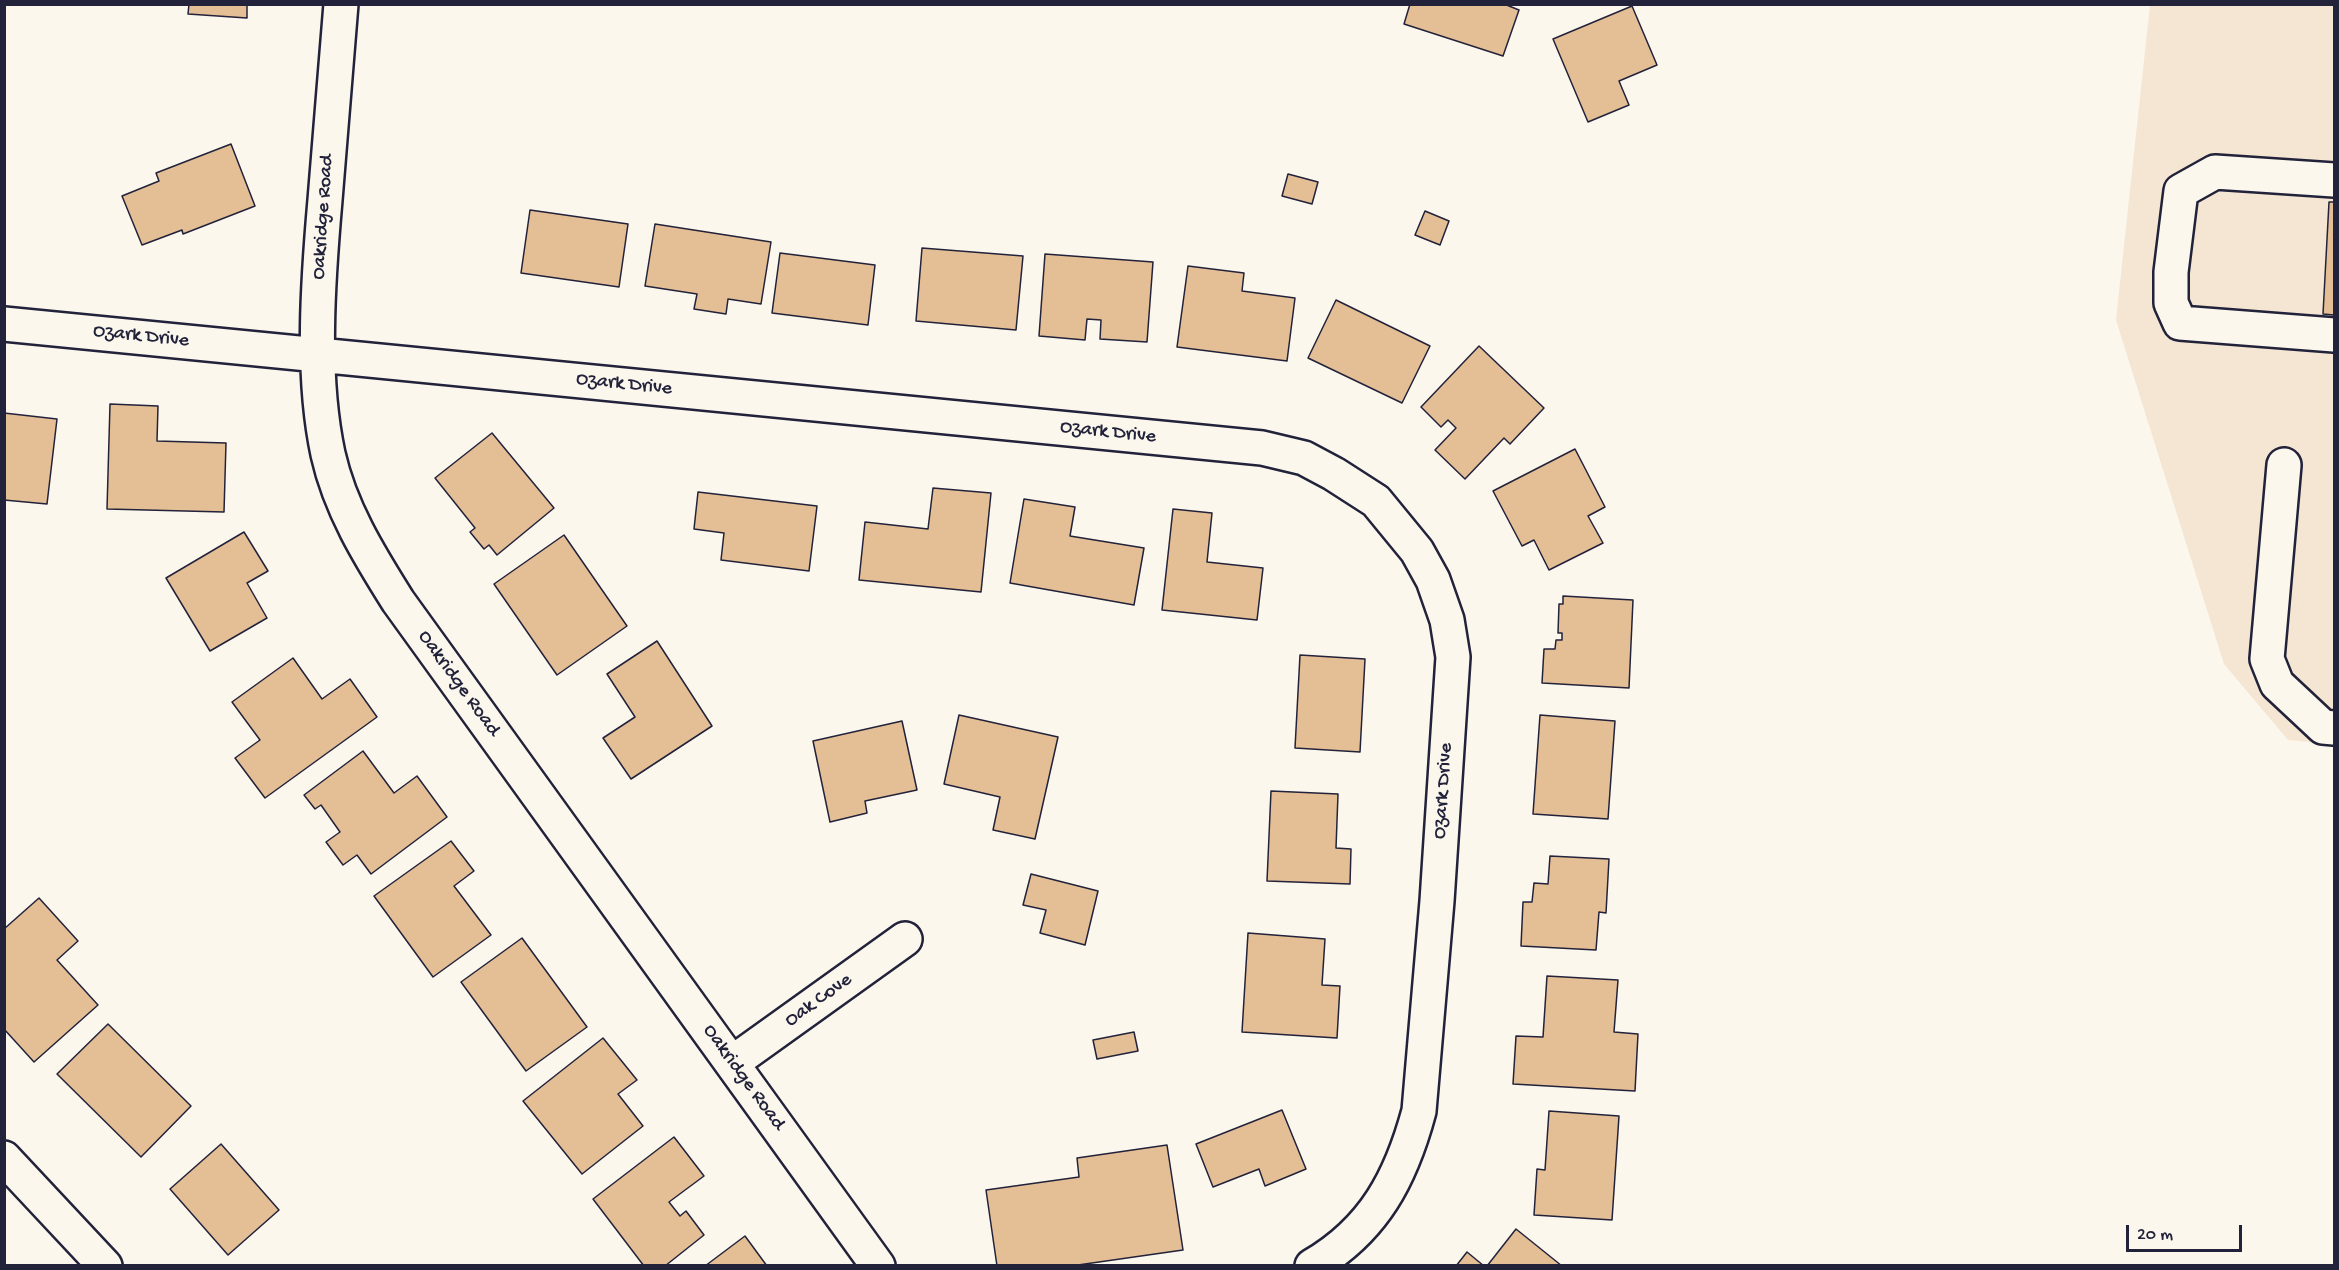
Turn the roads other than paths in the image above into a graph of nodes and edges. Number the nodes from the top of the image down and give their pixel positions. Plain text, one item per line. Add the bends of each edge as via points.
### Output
1 (341, 4) edge
2 (2334, 180) edge
3 (4, 324) edge
4 (2334, 335) edge
5 (319, 354) junction
6 (2284, 465) dead end
7 (2334, 728) edge
8 (905, 939) dead end
9 (732, 1063) junction
10 (4, 1158) edge
11 (105, 1266) edge
12 (878, 1266) edge
13 (1312, 1266) edge

1 - 5 street, Oakridge Road via 319,275
2 - 4 street via 2216,172 2181,190 2171,303 2180,323
3 - 5 street, Ozark Drive
5 - 9 street, Oakridge Road via 328,455 362,544 405,611
5 - 13 street, Ozark Drive via 1262,448 1304,458 1376,501 1418,550 1433,580 1447,620 1453,657 1425,1041 1419,1111 1411,1143 1393,1184 1362,1227
6 - 7 street via 2267,659 2277,684 2323,727
8 - 9 street, Oak Cove
9 - 12 street, Oakridge Road
10 - 11 street

